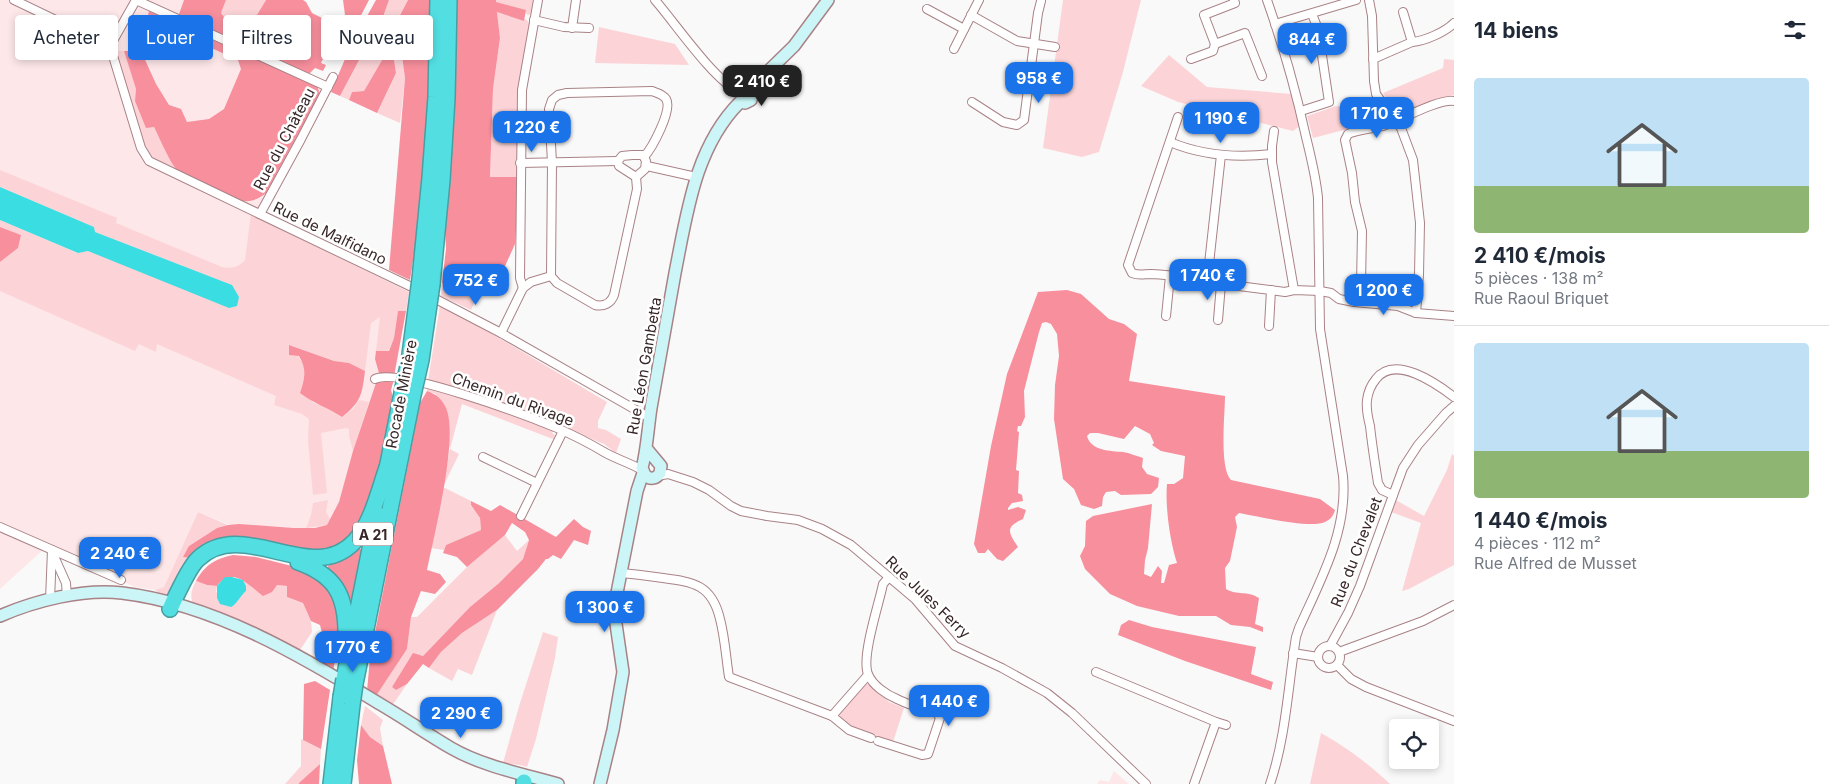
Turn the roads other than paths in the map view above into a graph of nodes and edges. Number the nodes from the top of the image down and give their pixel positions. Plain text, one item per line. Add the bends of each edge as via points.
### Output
1 (14, 0) edge
2 (136, 0) edge
3 (438, 0) edge
4 (449, 0) edge
5 (538, 0) edge
6 (576, 0) edge
7 (655, 0) edge
8 (828, 0) edge
9 (979, 0) edge
10 (1234, 0) edge
11 (1267, 0) edge
12 (1356, 0) edge
13 (1369, 0) edge
14 (1042, 1) edge
15 (927, 9) dead end
16 (1403, 12) dead end
17 (1312, 14) junction
18 (45, 15) edge
19 (971, 15) junction
20 (534, 20) junction
21 (1275, 24) junction
22 (1453, 25) edge
23 (572, 28) junction
24 (589, 28) dead end
25 (964, 29) junction
26 (118, 32) edge
27 (1412, 42) junction
28 (1035, 44) junction
29 (1215, 44) junction
30 (1055, 47) dead end
31 (954, 49) dead end
32 (1191, 59) dead end
33 (1373, 59) junction
34 (114, 60) edge
35 (1262, 76) dead end
36 (333, 77) dead end
37 (328, 87) junction
38 (742, 94) junction
39 (1454, 101) edge
40 (972, 102) dead end
41 (1300, 111) junction
42 (1178, 117) dead end
43 (1396, 120) junction
44 (1274, 132) dead end
45 (1170, 142) junction
46 (1272, 154) junction
47 (1221, 155) junction
48 (644, 157) junction
49 (618, 161) junction
50 (552, 162) junction
51 (520, 163) junction
52 (647, 166) junction
53 (636, 177) junction
54 (696, 177) junction
55 (260, 214) junction
56 (551, 276) junction
57 (1170, 276) junction
58 (426, 282) junction
59 (1207, 282) junction
60 (1221, 284) junction
61 (523, 288) junction
62 (1271, 290) junction
63 (1294, 290) junction
64 (1320, 291) junction
65 (1354, 302) junction
66 (1416, 313) junction
67 (1166, 316) dead end
68 (1454, 316) edge
69 (1218, 320) dead end
70 (1269, 326) dead end
71 (501, 332) junction
72 (375, 379) dead end
73 (408, 392) junction
74 (1454, 397) edge
75 (1454, 406) edge
76 (650, 418) junction
77 (563, 431) junction
78 (483, 457) dead end
79 (388, 465) junction
80 (650, 469) junction
81 (537, 483) junction
82 (1393, 495) junction
83 (521, 516) dead end
84 (0, 526) edge
85 (52, 550) junction
86 (621, 572) junction
87 (889, 576) junction
88 (120, 580) dead end
89 (67, 597) junction
90 (50, 600) junction
91 (1454, 606) edge
92 (177, 607) junction
93 (0, 616) edge
94 (1330, 646) junction
95 (1339, 652) junction
96 (1293, 653) junction
97 (1318, 657) junction
98 (1337, 665) junction
99 (1096, 672) dead end
100 (868, 674) junction
101 (349, 682) junction
102 (346, 701) junction
103 (832, 716) junction
104 (1454, 721) edge
105 (1216, 722) junction
106 (1226, 725) dead end
107 (535, 783) edge
108 (331, 784) edge
109 (343, 784) edge
110 (354, 784) edge
111 (558, 784) edge
112 (600, 784) edge
113 (1146, 784) edge
114 (1194, 784) edge
115 (1270, 784) edge

1 - 18 street
2 - 26 street
2 - 37 street
3 - 58 highway, Rocade Minière / A 21
4 - 58 highway, Rocade Minière / A 21 via 442,180
5 - 20 street
6 - 23 street
7 - 38 street via 706,62
8 - 38 main road, Rue Léon Gambetta via 794,46
9 - 19 street
10 - 29 street via 1235,3 1204,15
11 - 21 street
12 - 17 street
13 - 33 street
14 - 28 street
15 - 25 street
16 - 27 street
17 - 21 street
17 - 41 street via 1318,29 1329,102
19 - 25 street
19 - 28 street via 1018,41
20 - 23 street
20 - 51 street via 522,90
21 - 41 street
22 - 27 street
23 - 24 street
25 - 31 street
27 - 33 street
28 - 30 street
28 - 40 street via 1026,116 1022,122 1003,122
29 - 32 street via 1213,51
29 - 35 street via 1245,33
33 - 43 street via 1376,94
34 - 55 street, Rue de Malfidano via 147,159
36 - 37 street, Rue du Château
37 - 55 street, Rue du Château
38 - 54 main road, Rue Léon Gambetta via 718,128
39 - 43 street via 1449,100
41 - 64 street via 1316,178
42 - 45 street
43 - 65 street via 1353,132 1345,140 1362,231 1361,285
43 - 66 street via 1413,160 1418,206
44 - 46 street
45 - 47 street
45 - 57 street via 1128,265 1132,273 1138,275
46 - 47 street
46 - 63 street
47 - 59 street
48 - 49 street via 622,156
48 - 50 street via 666,115 668,107 661,94 652,91 567,93 552,100 550,109
48 - 52 street
49 - 50 street
49 - 53 street via 619,166
50 - 51 street
50 - 56 street
51 - 61 street via 520,278
52 - 53 street
52 - 54 street
53 - 56 street via 637,189 612,300 595,306
54 - 76 main road, Rue Léon Gambetta via 672,289
55 - 71 street, Rue de Malfidano
56 - 61 street
57 - 59 street
57 - 67 street
58 - 73 highway, Rocade Minière / A 21, bridge via 408,362
59 - 60 street
60 - 62 street
60 - 69 street
61 - 71 street
62 - 63 street
62 - 70 street
63 - 64 street
64 - 65 street
64 - 96 street via 1321,337 1343,476 1343,512 1333,551 1299,628
65 - 66 street via 1398,306
66 - 68 street
71 - 76 street, Rue de Malfidano
72 - 77 street, Chemin du Rivage via 384,376 447,389
73 - 79 highway, Rocade Minière / A 21
73 - 101 highway, Rocade Minière / A 21
74 - 82 street, Rue du Chevalet via 1434,382 1403,370 1390,370 1378,376 1370,386 1367,401 1378,483 1382,490
75 - 82 street, Rue du Chevalet via 1418,445 1403,468
76 - 80 main road, Rue Léon Gambetta via 646,448
77 - 80 street, Chemin du Rivage via 604,452
77 - 81 street
78 - 81 street
79 - 92 highway via 366,526 346,549 314,558 250,546 222,546 199,558
79 - 101 highway, Rocade Minière / A 21
80 - 86 main road, Rue Léon Gambetta via 638,487
80 - 87 street, Rue Jules Ferry via 692,482 741,511 798,520 822,529 851,546
81 - 83 street
82 - 94 street, Rue du Chevalet via 1360,586
84 - 85 street
85 - 88 street
85 - 89 street via 66,583
85 - 90 street
86 - 103 street via 690,582 702,588 710,595 721,621 729,677
86 - 112 main road, Rue Léon Gambetta via 615,608 623,672
87 - 100 street via 883,584 870,639
87 - 113 street, Rue Jules Ferry via 923,607 955,646 1046,692
89 - 90 main road
89 - 92 main road via 120,592
90 - 93 main road
91 - 95 street
92 - 101 highway via 197,570 221,553 237,550 308,565 329,578 344,604
92 - 107 main road via 243,629 276,645 451,748
92 - 107 main road via 285,655 466,762
94 - 95 street
94 - 97 street via 1320,650
95 - 98 street
96 - 97 street
96 - 115 street via 1281,741
97 - 98 street via 1324,668 1331,669
98 - 104 street via 1366,686
99 - 105 street
100 - 103 street
100 - 103 street via 888,695 937,713 940,718 928,754 922,755 848,730
101 - 102 highway, Rocade Minière / A 21, bridge
102 - 108 highway, Rocade Minière / A 21
102 - 109 highway, Rocade Minière / A 21
102 - 110 highway
105 - 106 street
105 - 114 street
107 - 111 main road

